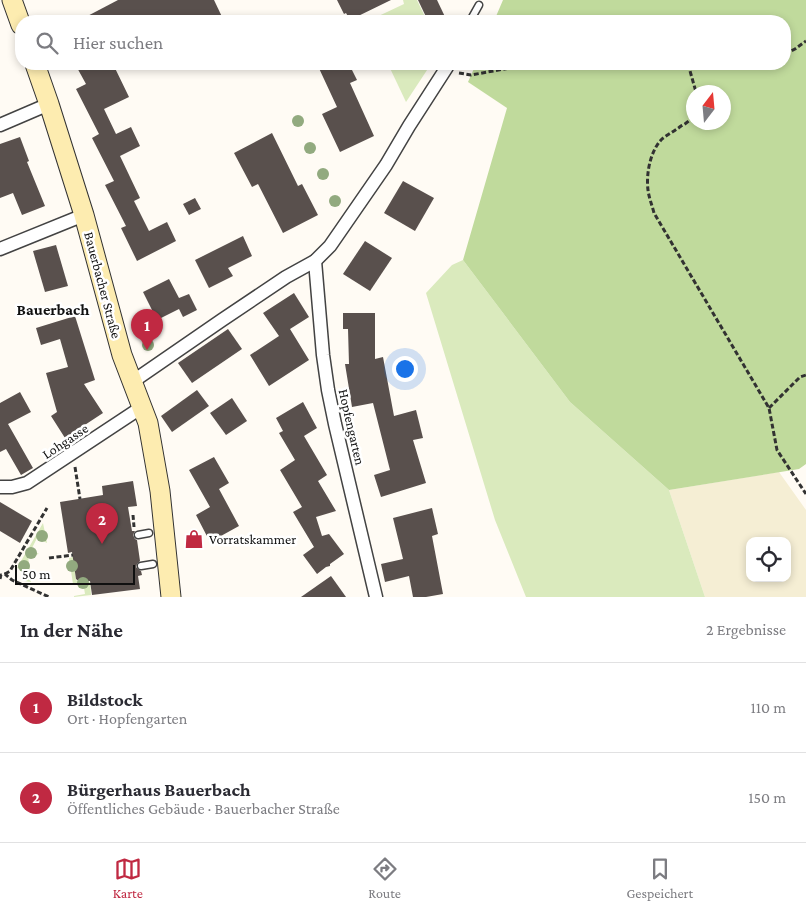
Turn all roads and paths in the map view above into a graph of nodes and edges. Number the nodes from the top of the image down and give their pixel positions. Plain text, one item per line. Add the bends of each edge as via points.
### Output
1 (12, 0) edge
2 (479, 5) dead end
3 (17, 15) edge
4 (473, 15) edge
5 (806, 41) edge
6 (791, 51) edge
7 (37, 70) edge
8 (444, 70) edge
9 (455, 70) edge
10 (499, 70) edge
11 (690, 70) edge
12 (694, 85) edge
13 (49, 104) junction
14 (686, 123) edge
15 (0, 125) edge
16 (84, 215) junction
17 (0, 249) edge
18 (315, 260) junction
19 (806, 375) edge
20 (132, 382) junction
21 (142, 407) junction
22 (769, 408) junction
23 (72, 454) junction
24 (0, 487) edge
25 (806, 494) edge
26 (80, 499) dead end
27 (47, 508) dead end
28 (133, 515) dead end
29 (136, 533) joint
30 (155, 533) junction
31 (73, 555) dead end
32 (48, 558) dead end
33 (163, 560) junction
34 (141, 566) dead end
35 (5, 574) junction
36 (0, 579) edge
37 (49, 597) edge
38 (171, 597) edge
39 (376, 597) edge

1 - 3 street
2 - 4 lane
5 - 6 path
7 - 13 street, Bauerbacher Straße
8 - 18 street via 386,165 330,246
9 - 10 path via 471,75
11 - 12 path
13 - 15 street
13 - 16 street, Bauerbacher Straße
14 - 22 path via 658,143 648,180 650,199 654,212
16 - 17 street
16 - 20 street, Bauerbacher Straße
18 - 20 street
18 - 39 street, Hopfengarten via 328,390
19 - 22 path via 800,377
20 - 21 street, Bauerbacher Straße
21 - 23 street, Lohgasse
21 - 30 street, Bauerbacher Straße via 154,451
22 - 25 path via 777,450
23 - 24 street, Lohgasse via 28,484
23 - 26 path
27 - 35 path via 10,571
28 - 29 path
29 - 30 lane
30 - 33 street, Bauerbacher Straße
31 - 32 path
33 - 34 lane
33 - 38 street, Bauerbacher Straße
35 - 36 path
35 - 37 path

